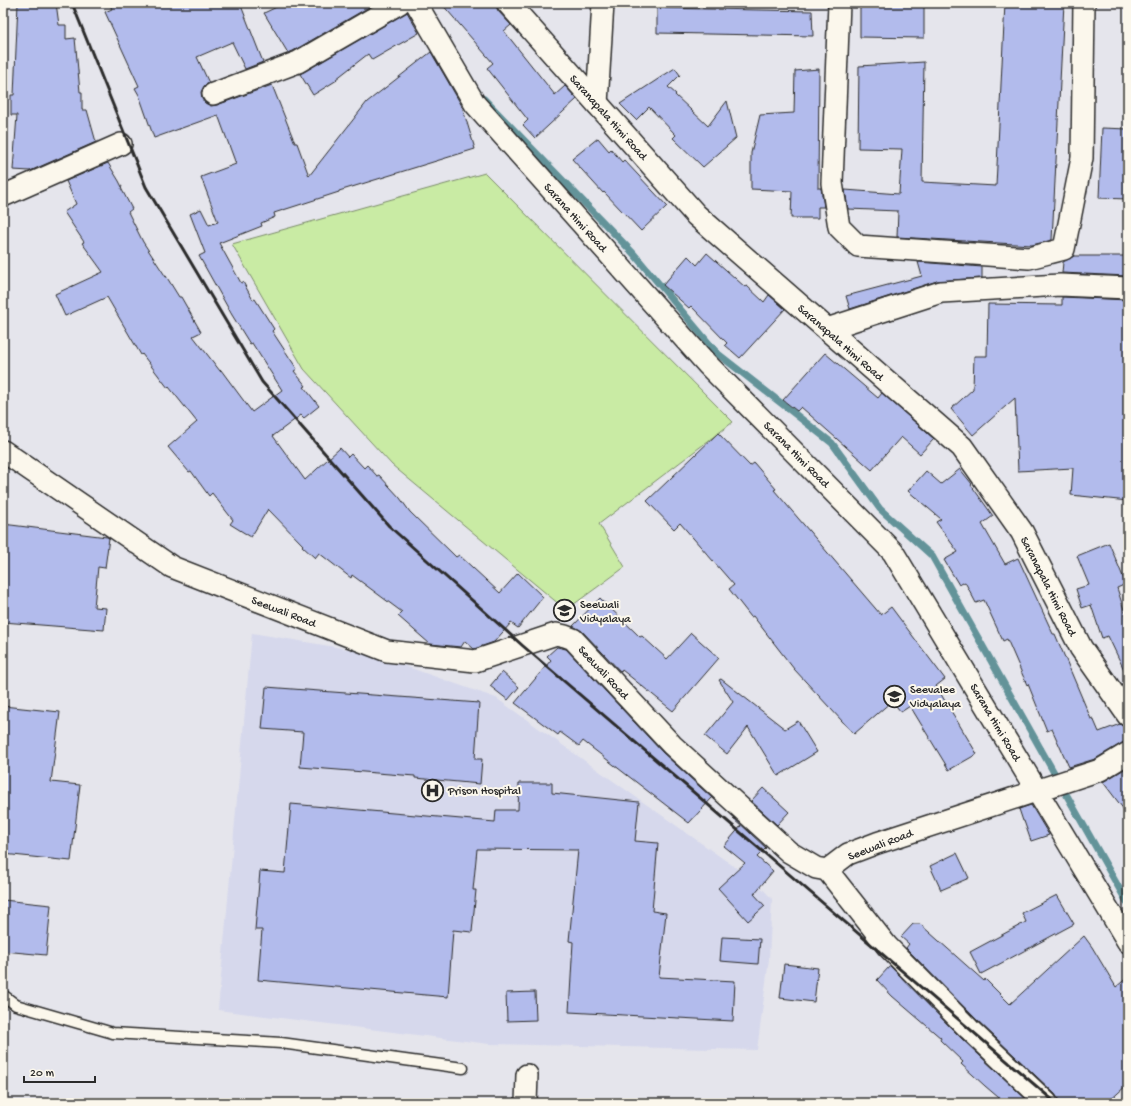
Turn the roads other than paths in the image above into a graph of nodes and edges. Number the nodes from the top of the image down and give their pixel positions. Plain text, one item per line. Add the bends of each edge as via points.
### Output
1 (400, 3) edge
2 (416, 3) edge
3 (508, 3) edge
4 (603, 3) edge
5 (839, 3) edge
6 (1084, 3) edge
7 (213, 94) dead end
8 (597, 104) junction
9 (121, 144) dead end
10 (3, 196) edge
11 (1128, 288) edge
12 (827, 329) junction
13 (3, 451) edge
14 (1128, 715) edge
15 (1128, 753) edge
16 (1042, 789) junction
17 (827, 870) junction
18 (1128, 942) edge
19 (3, 995) edge
20 (463, 1068) dead end
21 (527, 1075) dead end
22 (526, 1103) edge
23 (1047, 1103) edge

1 - 7 street via 298,62
2 - 16 street, Sarana Himi Road via 475,104 707,364 893,552
3 - 8 street, Saranapala Himi Road
4 - 8 street
5 - 6 street via 832,183 839,227 858,246 1029,258 1064,249 1082,158
8 - 12 street, Saranapala Himi Road via 696,214
9 - 10 street
11 - 12 street via 1060,285 941,292
12 - 14 street, Saranapala Himi Road via 962,447 1022,532 1081,648
13 - 17 street, Seewali Road via 172,567 387,651 475,661 556,634 574,639 672,745 771,836 789,852 816,868
15 - 16 street, Seewali Road via 1100,770
16 - 17 street, Seewali Road via 877,843 848,854
16 - 18 street, Sarana Himi Road
17 - 23 street via 887,946
19 - 20 lane via 16,1005 113,1033 281,1043
21 - 22 street

